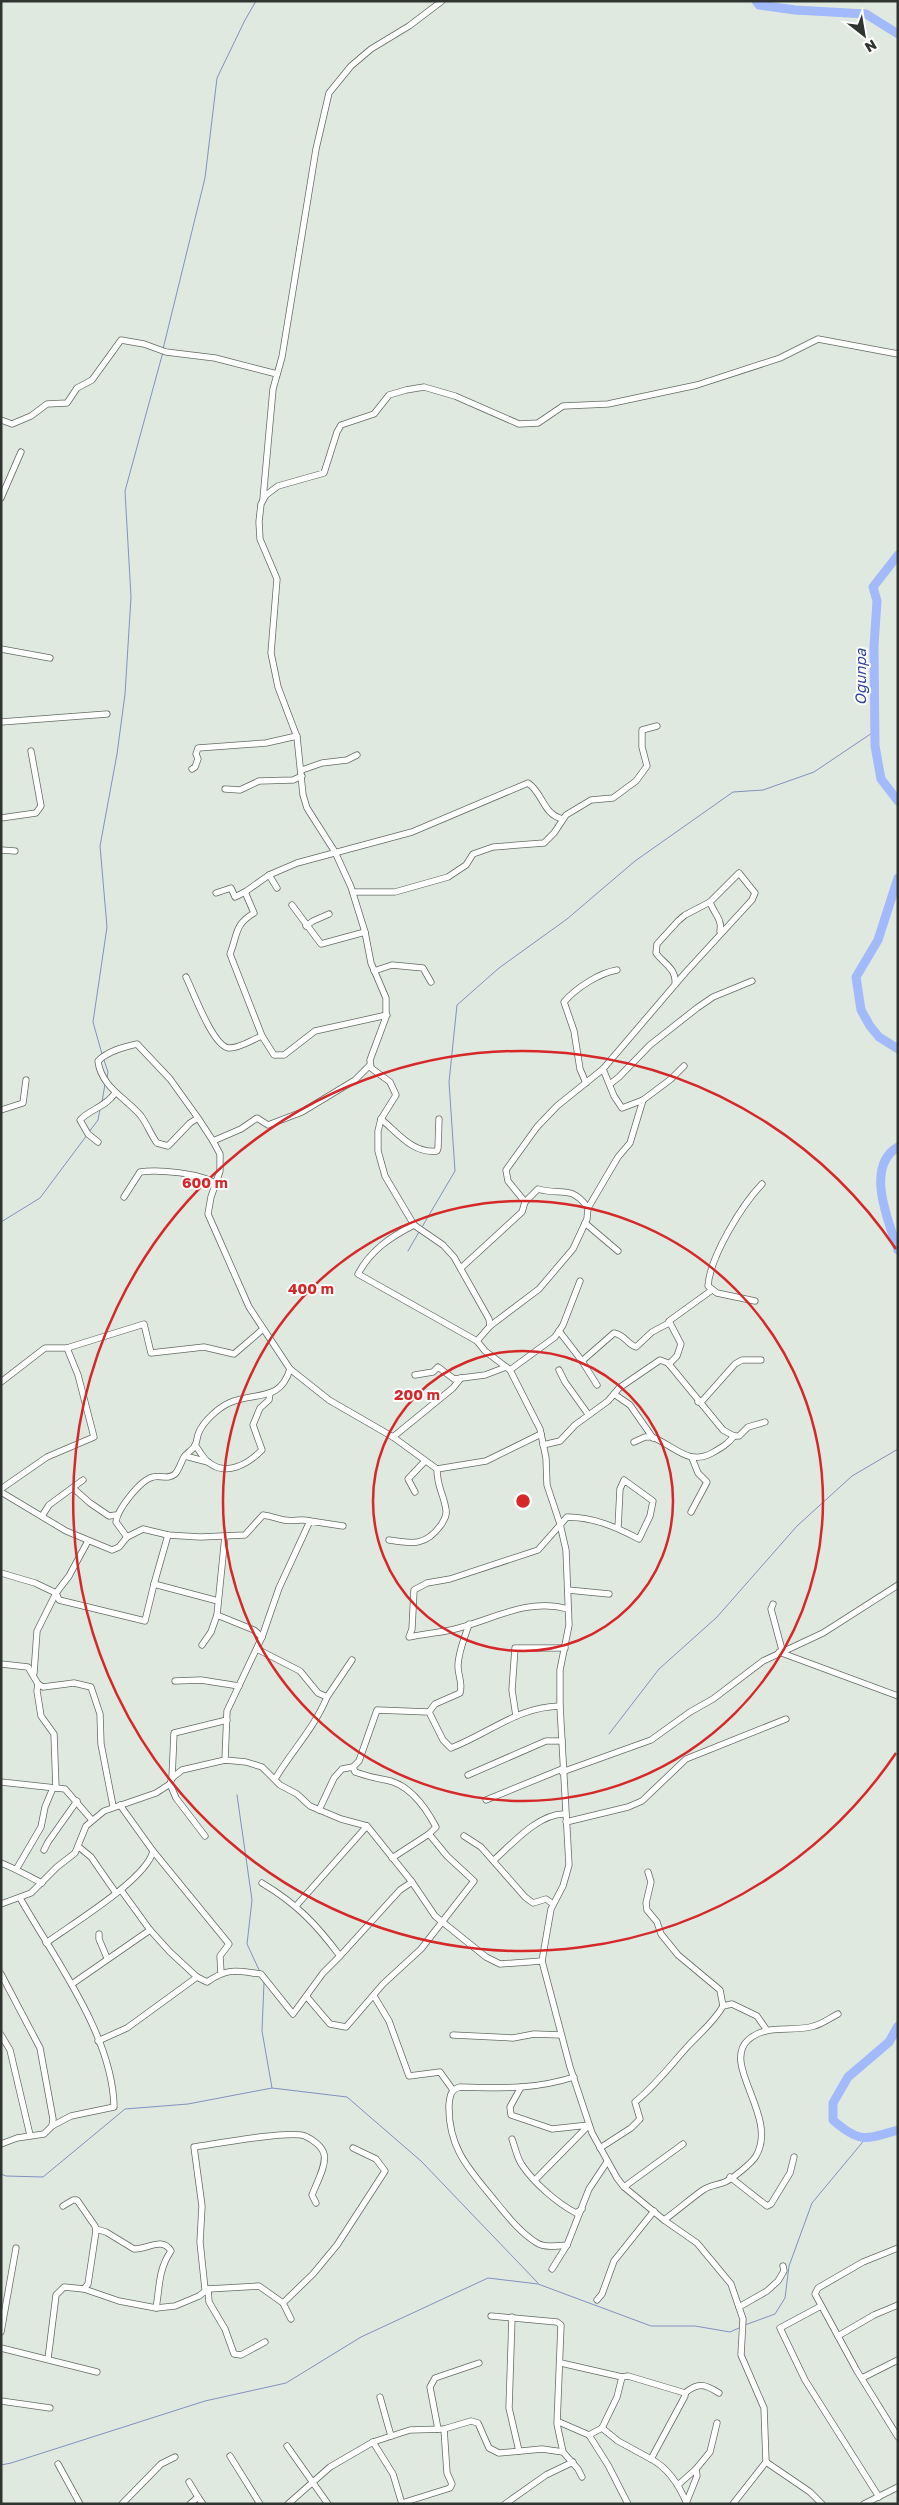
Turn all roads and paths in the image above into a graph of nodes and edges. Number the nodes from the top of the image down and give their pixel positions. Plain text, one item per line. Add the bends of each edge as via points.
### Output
1 (442, 1) edge
2 (898, 354) edge
3 (277, 374) junction
4 (1, 420) edge
5 (21, 452) dead end
6 (1, 498) edge
7 (263, 502) junction
8 (1, 649) edge
9 (50, 658) dead end
10 (107, 714) dead end
11 (1, 722) edge
12 (657, 726) dead end
13 (297, 736) junction
14 (31, 751) dead end
15 (357, 755) dead end
16 (192, 769) dead end
17 (302, 773) junction
18 (225, 789) dead end
19 (1, 818) edge
20 (563, 819) junction
21 (1, 850) edge
22 (15, 851) dead end
23 (336, 852) junction
24 (269, 875) junction
25 (277, 888) dead end
26 (245, 892) junction
27 (352, 892) junction
28 (216, 894) dead end
29 (710, 902) junction
30 (292, 905) dead end
31 (329, 914) dead end
32 (306, 926) junction
33 (365, 932) junction
34 (720, 933) junction
35 (617, 970) dead end
36 (374, 971) junction
37 (186, 977) dead end
38 (752, 981) dead end
39 (431, 982) dead end
40 (675, 984) junction
41 (386, 1015) junction
42 (262, 1036) junction
43 (370, 1065) junction
44 (684, 1066) dead end
45 (603, 1069) junction
46 (26, 1080) dead end
47 (586, 1083) junction
48 (610, 1084) junction
49 (115, 1093) junction
50 (644, 1100) junction
51 (1, 1110) edge
52 (198, 1118) junction
53 (381, 1119) junction
54 (439, 1119) dead end
55 (213, 1141) junction
56 (98, 1142) dead end
57 (215, 1183) junction
58 (762, 1184) dead end
59 (124, 1197) dead end
60 (525, 1202) junction
61 (588, 1208) junction
62 (585, 1223) junction
63 (414, 1225) junction
64 (618, 1252) dead end
65 (461, 1268) junction
66 (580, 1281) dead end
67 (712, 1290) junction
68 (755, 1302) dead end
69 (669, 1323) junction
70 (490, 1326) junction
71 (263, 1328) junction
72 (559, 1331) junction
73 (477, 1341) junction
74 (67, 1348) junction
75 (761, 1360) dead end
76 (582, 1361) junction
77 (669, 1364) junction
78 (290, 1369) junction
79 (508, 1369) junction
80 (559, 1370) dead end
81 (415, 1375) dead end
82 (460, 1378) junction
83 (1, 1382) edge
84 (597, 1385) dead end
85 (270, 1394) junction
86 (614, 1394) junction
87 (698, 1402) junction
88 (588, 1414) junction
89 (765, 1422) dead end
90 (541, 1434) junction
91 (734, 1436) junction
92 (392, 1437) junction
93 (654, 1438) junction
94 (634, 1442) dead end
95 (195, 1445) junction
96 (543, 1446) junction
97 (185, 1456) junction
98 (692, 1458) junction
99 (424, 1461) junction
100 (208, 1462) junction
101 (437, 1469) junction
102 (83, 1480) dead end
103 (73, 1488) junction
104 (1, 1490) edge
105 (415, 1492) dead end
106 (691, 1512) dead end
107 (116, 1515) junction
108 (42, 1516) junction
109 (310, 1521) junction
110 (560, 1524) junction
111 (343, 1526) dead end
112 (618, 1528) junction
113 (168, 1535) junction
114 (226, 1536) junction
115 (127, 1537) junction
116 (389, 1540) dead end
117 (88, 1541) junction
118 (1, 1573) edge
119 (154, 1584) junction
120 (898, 1585) edge
121 (568, 1590) junction
122 (56, 1593) junction
123 (609, 1594) dead end
124 (218, 1601) junction
125 (773, 1604) dead end
126 (568, 1608) junction
127 (217, 1615) junction
128 (469, 1624) junction
129 (262, 1637) junction
130 (202, 1645) dead end
131 (565, 1648) junction
132 (257, 1649) junction
133 (781, 1651) junction
134 (352, 1660) dead end
135 (1, 1664) edge
136 (34, 1673) junction
137 (175, 1680) dead end
138 (38, 1684) junction
139 (240, 1686) junction
140 (898, 1696) edge
141 (327, 1698) junction
142 (560, 1706) junction
143 (429, 1712) junction
144 (516, 1716) junction
145 (786, 1719) dead end
146 (227, 1720) junction
147 (562, 1741) junction
148 (225, 1760) junction
149 (353, 1767) junction
150 (562, 1771) junction
151 (468, 1775) dead end
152 (275, 1779) junction
153 (171, 1781) junction
154 (1, 1782) edge
155 (55, 1788) junction
156 (486, 1800) dead end
157 (77, 1801) junction
158 (120, 1805) junction
159 (113, 1806) junction
160 (319, 1810) junction
161 (565, 1814) junction
162 (92, 1819) junction
163 (566, 1822) junction
164 (367, 1826) junction
165 (429, 1834) junction
166 (205, 1836) dead end
167 (464, 1836) dead end
168 (79, 1847) junction
169 (44, 1850) dead end
170 (153, 1851) junction
171 (392, 1858) junction
172 (494, 1860) junction
173 (1, 1863) edge
174 (16, 1868) junction
175 (648, 1872) dead end
176 (412, 1882) junction
177 (42, 1883) junction
178 (262, 1883) dead end
179 (119, 1891) junction
180 (20, 1898) junction
181 (1, 1904) edge
182 (553, 1904) junction
183 (296, 1906) junction
184 (442, 1923) junction
185 (150, 1930) junction
186 (99, 1934) dead end
187 (46, 1943) junction
188 (340, 1956) junction
189 (107, 1958) junction
190 (542, 1961) junction
191 (221, 1972) junction
192 (1, 1974) edge
193 (196, 1977) junction
194 (72, 1984) junction
195 (374, 1996) junction
196 (307, 1997) junction
197 (723, 2006) junction
198 (838, 2014) dead end
199 (766, 2030) junction
200 (1, 2035) edge
201 (453, 2035) dead end
202 (561, 2035) junction
203 (98, 2041) junction
204 (574, 2077) junction
205 (520, 2087) junction
206 (453, 2090) junction
207 (590, 2125) junction
208 (52, 2126) junction
209 (30, 2135) junction
210 (512, 2139) dead end
211 (1, 2144) edge
212 (683, 2144) dead end
213 (352, 2148) dead end
214 (600, 2148) junction
215 (794, 2157) dead end
216 (607, 2162) junction
217 (730, 2177) junction
218 (535, 2180) junction
219 (624, 2187) junction
220 (316, 2203) dead end
221 (63, 2206) dead end
222 (582, 2209) junction
223 (654, 2211) junction
224 (664, 2220) junction
225 (96, 2229) junction
226 (567, 2245) junction
227 (16, 2248) dead end
228 (898, 2248) edge
229 (783, 2266) dead end
230 (552, 2269) dead end
231 (84, 2289) junction
232 (206, 2289) junction
233 (597, 2300) dead end
234 (284, 2302) junction
235 (898, 2305) edge
236 (821, 2306) junction
237 (739, 2307) junction
238 (156, 2308) junction
239 (491, 2316) dead end
240 (512, 2317) junction
241 (291, 2319) dead end
242 (1, 2332) edge
243 (838, 2336) junction
244 (266, 2342) dead end
245 (1, 2348) edge
246 (48, 2359) junction
247 (898, 2360) edge
248 (479, 2363) dead end
249 (561, 2363) junction
250 (97, 2372) dead end
251 (622, 2377) junction
252 (862, 2378) junction
253 (684, 2393) junction
254 (719, 2393) dead end
255 (380, 2397) dead end
256 (1, 2400) edge
257 (50, 2408) dead end
258 (559, 2422) junction
259 (898, 2422) edge
260 (717, 2423) dead end
261 (890, 2425) junction
262 (602, 2428) junction
263 (441, 2429) junction
264 (589, 2435) junction
265 (391, 2436) junction
266 (898, 2437) edge
267 (373, 2442) junction
268 (288, 2446) dead end
269 (519, 2451) junction
270 (563, 2452) junction
271 (230, 2456) dead end
272 (175, 2457) dead end
273 (651, 2459) junction
274 (573, 2462) junction
275 (766, 2462) junction
276 (58, 2464) dead end
277 (696, 2469) junction
278 (582, 2477) dead end
279 (189, 2482) dead end
280 (311, 2482) junction
281 (678, 2485) junction
282 (898, 2487) edge
283 (198, 2497) junction
284 (879, 2498) junction
285 (687, 2502) edge
286 (80, 2504) edge
287 (122, 2504) edge
288 (190, 2504) edge
289 (203, 2504) edge
290 (260, 2504) edge
291 (288, 2504) edge
292 (328, 2504) edge
293 (402, 2504) edge
294 (505, 2504) edge
295 (628, 2504) edge
296 (733, 2504) edge
297 (822, 2504) edge
298 (864, 2504) edge

1 - 3 street via 371,49 351,66 329,93
2 - 7 street via 818,339 780,358 697,385 608,404 563,406 538,423 518,424 455,396 424,387 406,390 389,395 374,414 342,425 324,472 278,486 266,495
3 - 4 street via 121,340 92,380 77,388 66,403 47,404 12,424
3 - 7 street via 263,479
5 - 6 street
7 - 13 street via 259,522 261,546 277,579 271,653 278,687
8 - 9 street
10 - 11 street
12 - 20 street via 642,730 647,766 636,781 613,798 601,797 584,803
13 - 16 street via 266,743 198,748 198,759
13 - 17 street
14 - 19 street via 41,806 36,813
15 - 17 street via 347,760 322,763
17 - 18 street via 293,780 259,781 240,790
17 - 23 street via 307,808
20 - 23 street via 554,817 545,809 528,782 412,832
20 - 27 street via 544,843 493,846 473,854 466,865 448,877 395,892
21 - 22 street
23 - 24 street
23 - 27 street
24 - 25 street
24 - 26 street
26 - 28 street via 235,897 231,888
26 - 42 street via 254,913 241,921 236,929 237,938 230,954
27 - 33 street
29 - 34 street via 721,922
29 - 34 street via 738,873 755,893 748,906
29 - 40 street via 685,915 657,944 656,953 676,976
30 - 32 street
31 - 32 street
32 - 33 street via 321,944
33 - 36 street
34 - 40 street
35 - 47 street via 572,993 564,1002
36 - 39 street via 392,966 423,968
36 - 41 street via 386,998
37 - 42 street via 219,1044 228,1048 247,1044
38 - 48 street via 712,997 650,1045
40 - 45 street
41 - 42 street via 315,1031 284,1055 274,1055
41 - 43 street
43 - 53 street via 393,1085 396,1095
43 - 55 street via 355,1080 302,1112 268,1125 256,1118 241,1129
44 - 50 street
45 - 47 street
45 - 48 street
46 - 51 street via 22,1103
47 - 60 street via 557,1106 506,1170 508,1181
48 - 50 street via 622,1108
49 - 52 street via 142,1118 157,1143 168,1146
49 - 52 street via 99,1071 98,1061 120,1048 137,1044 170,1079
49 - 56 street via 110,1101 80,1120 88,1134
50 - 61 street via 630,1143
52 - 55 street
53 - 54 street via 411,1145 429,1152 438,1148
53 - 63 street via 378,1151 385,1176
55 - 57 street via 220,1154 220,1171
57 - 59 street via 153,1170 140,1172
57 - 71 street via 208,1214 249,1307
58 - 67 street via 751,1196 709,1274 708,1286
60 - 61 street via 538,1189 572,1192
60 - 65 street via 522,1212
61 - 62 street
62 - 64 street
62 - 70 street via 573,1249 540,1289
63 - 65 street via 443,1245
63 - 73 street via 366,1259 358,1274
65 - 70 street via 486,1312
66 - 72 street
67 - 68 street
67 - 69 street
69 - 76 street via 652,1332 636,1347 622,1335 614,1333
69 - 77 street via 681,1344 677,1356
70 - 73 street
71 - 74 street via 234,1354 204,1347 152,1353 144,1324
71 - 78 street
72 - 76 street
72 - 79 street via 549,1342
73 - 79 street via 485,1352
74 - 83 street via 45,1348
74 - 104 street via 78,1375 94,1437 47,1457
75 - 87 street via 742,1360 734,1364
76 - 84 street
77 - 86 street via 660,1360 655,1362
77 - 87 street
78 - 85 street via 287,1382
78 - 92 street via 329,1400
79 - 82 street
79 - 90 street
80 - 88 street
81 - 82 street via 434,1372 438,1367 454,1379
82 - 92 street via 453,1388
85 - 95 street via 227,1403 202,1426
85 - 100 street via 253,1425 262,1450 242,1466 224,1468
86 - 88 street
86 - 93 street via 630,1405
87 - 91 street via 723,1430
88 - 96 street via 560,1441
89 - 91 street
90 - 96 street
90 - 101 street via 486,1461
91 - 98 street via 725,1446 704,1457
92 - 99 street
93 - 94 street via 645,1437
93 - 98 street
95 - 97 street
95 - 100 street
96 - 110 street via 547,1485
97 - 100 street
97 - 107 street via 175,1474 151,1477 140,1485
98 - 106 street via 698,1473 707,1482
99 - 101 street
99 - 105 street via 408,1479
101 - 116 street via 437,1485 446,1517 434,1534 421,1542
102 - 103 street
103 - 107 street via 109,1516
103 - 108 street via 49,1505
104 - 108 street
107 - 115 street via 116,1522
108 - 117 street
109 - 111 street
109 - 114 street via 283,1520 264,1515 245,1535
109 - 129 street via 279,1588
110 - 112 street via 566,1517 584,1517
110 - 121 street via 566,1550
110 - 128 street via 538,1550 450,1579 427,1583 414,1590 409,1638
112 - 112 street via 639,1539 653,1501 624,1480 620,1490
113 - 114 street
113 - 115 street via 143,1529
113 - 119 street
114 - 124 street
115 - 117 street via 112,1550
117 - 122 street
118 - 122 street
119 - 122 street via 145,1621 59,1600
119 - 124 street
120 - 133 street via 823,1633
121 - 123 street
121 - 126 street
122 - 136 street via 37,1631
124 - 127 street
125 - 133 street via 771,1609
126 - 128 street via 553,1604 527,1606
126 - 131 street
127 - 129 street via 254,1630
127 - 130 street
128 - 143 street via 459,1652 460,1693 436,1704
129 - 132 street
131 - 142 street via 560,1670
131 - 144 street via 515,1648 512,1690
132 - 139 street
132 - 141 street via 300,1671 318,1693
133 - 140 street
133 - 150 street via 651,1740
134 - 141 street
135 - 136 street via 28,1667
136 - 138 street
137 - 139 street
138 - 155 street via 41,1716 54,1734
138 - 159 street via 43,1687 74,1683 91,1687 100,1714 101,1744
139 - 146 street via 227,1711
141 - 152 street
142 - 144 street via 540,1707
142 - 147 street
143 - 144 street via 443,1740 451,1748
143 - 149 street via 376,1710 359,1761
145 - 163 street via 686,1759 642,1800 628,1807
146 - 148 street
146 - 153 street via 174,1733
147 - 150 street
147 - 151 street via 546,1741
148 - 152 street via 258,1765
148 - 153 street via 182,1770
149 - 160 street via 342,1769 334,1778
149 - 165 street via 355,1772 374,1780 387,1780 418,1799 436,1827
150 - 156 street
150 - 161 street
152 - 160 street
153 - 158 street via 156,1793
153 - 166 street via 176,1798
154 - 155 street
155 - 157 street via 65,1788
155 - 174 street via 45,1807 41,1827
157 - 162 street
157 - 169 street
158 - 159 street
158 - 170 street
159 - 162 street
160 - 164 street
161 - 163 street
161 - 172 street via 555,1814 521,1834
162 - 168 street via 82,1834
163 - 182 street via 568,1865 563,1886
164 - 171 street
164 - 183 street
165 - 171 street
165 - 184 street via 474,1881
167 - 172 street
168 - 177 street
168 - 179 street
170 - 179 street via 151,1861
170 - 191 street via 229,1944 220,1956
171 - 176 street
172 - 182 street via 533,1903 546,1899
173 - 174 street
174 - 177 street
175 - 197 street via 651,1882 647,1910 678,1955 720,1990
176 - 184 street
176 - 188 street via 400,1890
177 - 180 street
178 - 183 street
179 - 185 street
179 - 187 street
180 - 181 street
180 - 187 street
182 - 190 street
183 - 188 street via 313,1920
184 - 190 street via 500,1964
184 - 195 street
185 - 189 street
185 - 193 street
186 - 189 street
187 - 194 street
188 - 196 street via 323,1973
189 - 194 street
190 - 202 street
191 - 193 street via 207,1982
191 - 196 street via 261,1974 293,2014
192 - 208 street via 40,2048
193 - 203 street via 127,2028
194 - 203 street
195 - 196 street via 344,2028 330,2024
195 - 206 street via 389,2021 410,2076 440,2072
197 - 199 street via 732,2004 757,2016
197 - 214 street via 716,2020 652,2088 634,2102 640,2119 625,2133
198 - 199 street via 814,2026
199 - 217 street via 747,2041 740,2057 745,2080 762,2120 760,2143 749,2165
200 - 209 street via 10,2050
201 - 202 street via 512,2038 534,2034
202 - 204 street
203 - 208 street via 113,2082 114,2107 71,2116
204 - 205 street via 552,2084
204 - 207 street
205 - 206 street via 460,2087
205 - 207 street via 510,2107 511,2115 552,2129
206 - 226 street via 449,2114 457,2148 468,2170 505,2215 537,2243
207 - 214 street
207 - 218 street
208 - 209 street via 44,2134
209 - 211 street
210 - 218 street via 522,2164
212 - 219 street
213 - 234 street via 376,2159 385,2171 337,2245
214 - 216 street
215 - 217 street via 790,2173 767,2206
216 - 219 street
216 - 222 street via 589,2189
217 - 224 street via 727,2182 706,2188
218 - 222 street via 566,2208 576,2213
219 - 223 street
220 - 232 street via 312,2195 324,2154 316,2142 304,2135 194,2147 202,2206 200,2242
221 - 225 street via 77,2200
222 - 226 street
223 - 224 street
223 - 233 street via 614,2261
224 - 237 street via 697,2243 715,2262 732,2284
225 - 231 street via 90,2277
225 - 238 street via 134,2249 159,2242 168,2246 171,2251 162,2264 158,2279
226 - 230 street
227 - 242 street
228 - 236 street via 863,2262 818,2288 815,2294
229 - 237 street via 778,2282
231 - 238 street via 119,2301
231 - 246 street via 64,2286 56,2295
232 - 234 street via 259,2286
232 - 238 street via 199,2296 175,2306
232 - 244 street via 234,2354 241,2355
234 - 241 street
235 - 243 street
236 - 243 street
236 - 284 street via 780,2328 805,2380
237 - 275 street via 743,2319 741,2355 764,2408
239 - 240 street
240 - 249 street via 559,2323
240 - 269 street via 508,2408
243 - 252 street
245 - 246 street
246 - 250 street
247 - 252 street
248 - 263 street via 435,2378 432,2382 430,2387
249 - 251 street
249 - 258 street via 557,2400
251 - 253 street
251 - 262 street via 617,2397
252 - 261 street
253 - 254 street via 700,2384
253 - 273 street
255 - 265 street
256 - 257 street
258 - 264 street
258 - 270 street
259 - 261 street
260 - 277 street via 710,2452
261 - 266 street
262 - 264 street
262 - 273 street
263 - 265 street via 410,2430
263 - 269 street via 471,2421 478,2424 489,2448 499,2453
263 - 293 street via 452,2484 450,2488
264 - 295 street
265 - 267 street
267 - 280 street
267 - 293 street via 393,2474
268 - 280 street
269 - 270 street via 542,2449
270 - 274 street
271 - 290 street
272 - 287 street via 161,2464
273 - 281 street
274 - 278 street
274 - 294 street via 546,2475
275 - 296 street
275 - 297 street
276 - 286 street
277 - 281 street
277 - 285 street via 697,2476
279 - 283 street
280 - 291 street
280 - 292 street
281 - 285 street
282 - 284 street
283 - 288 street
283 - 289 street
284 - 298 street

